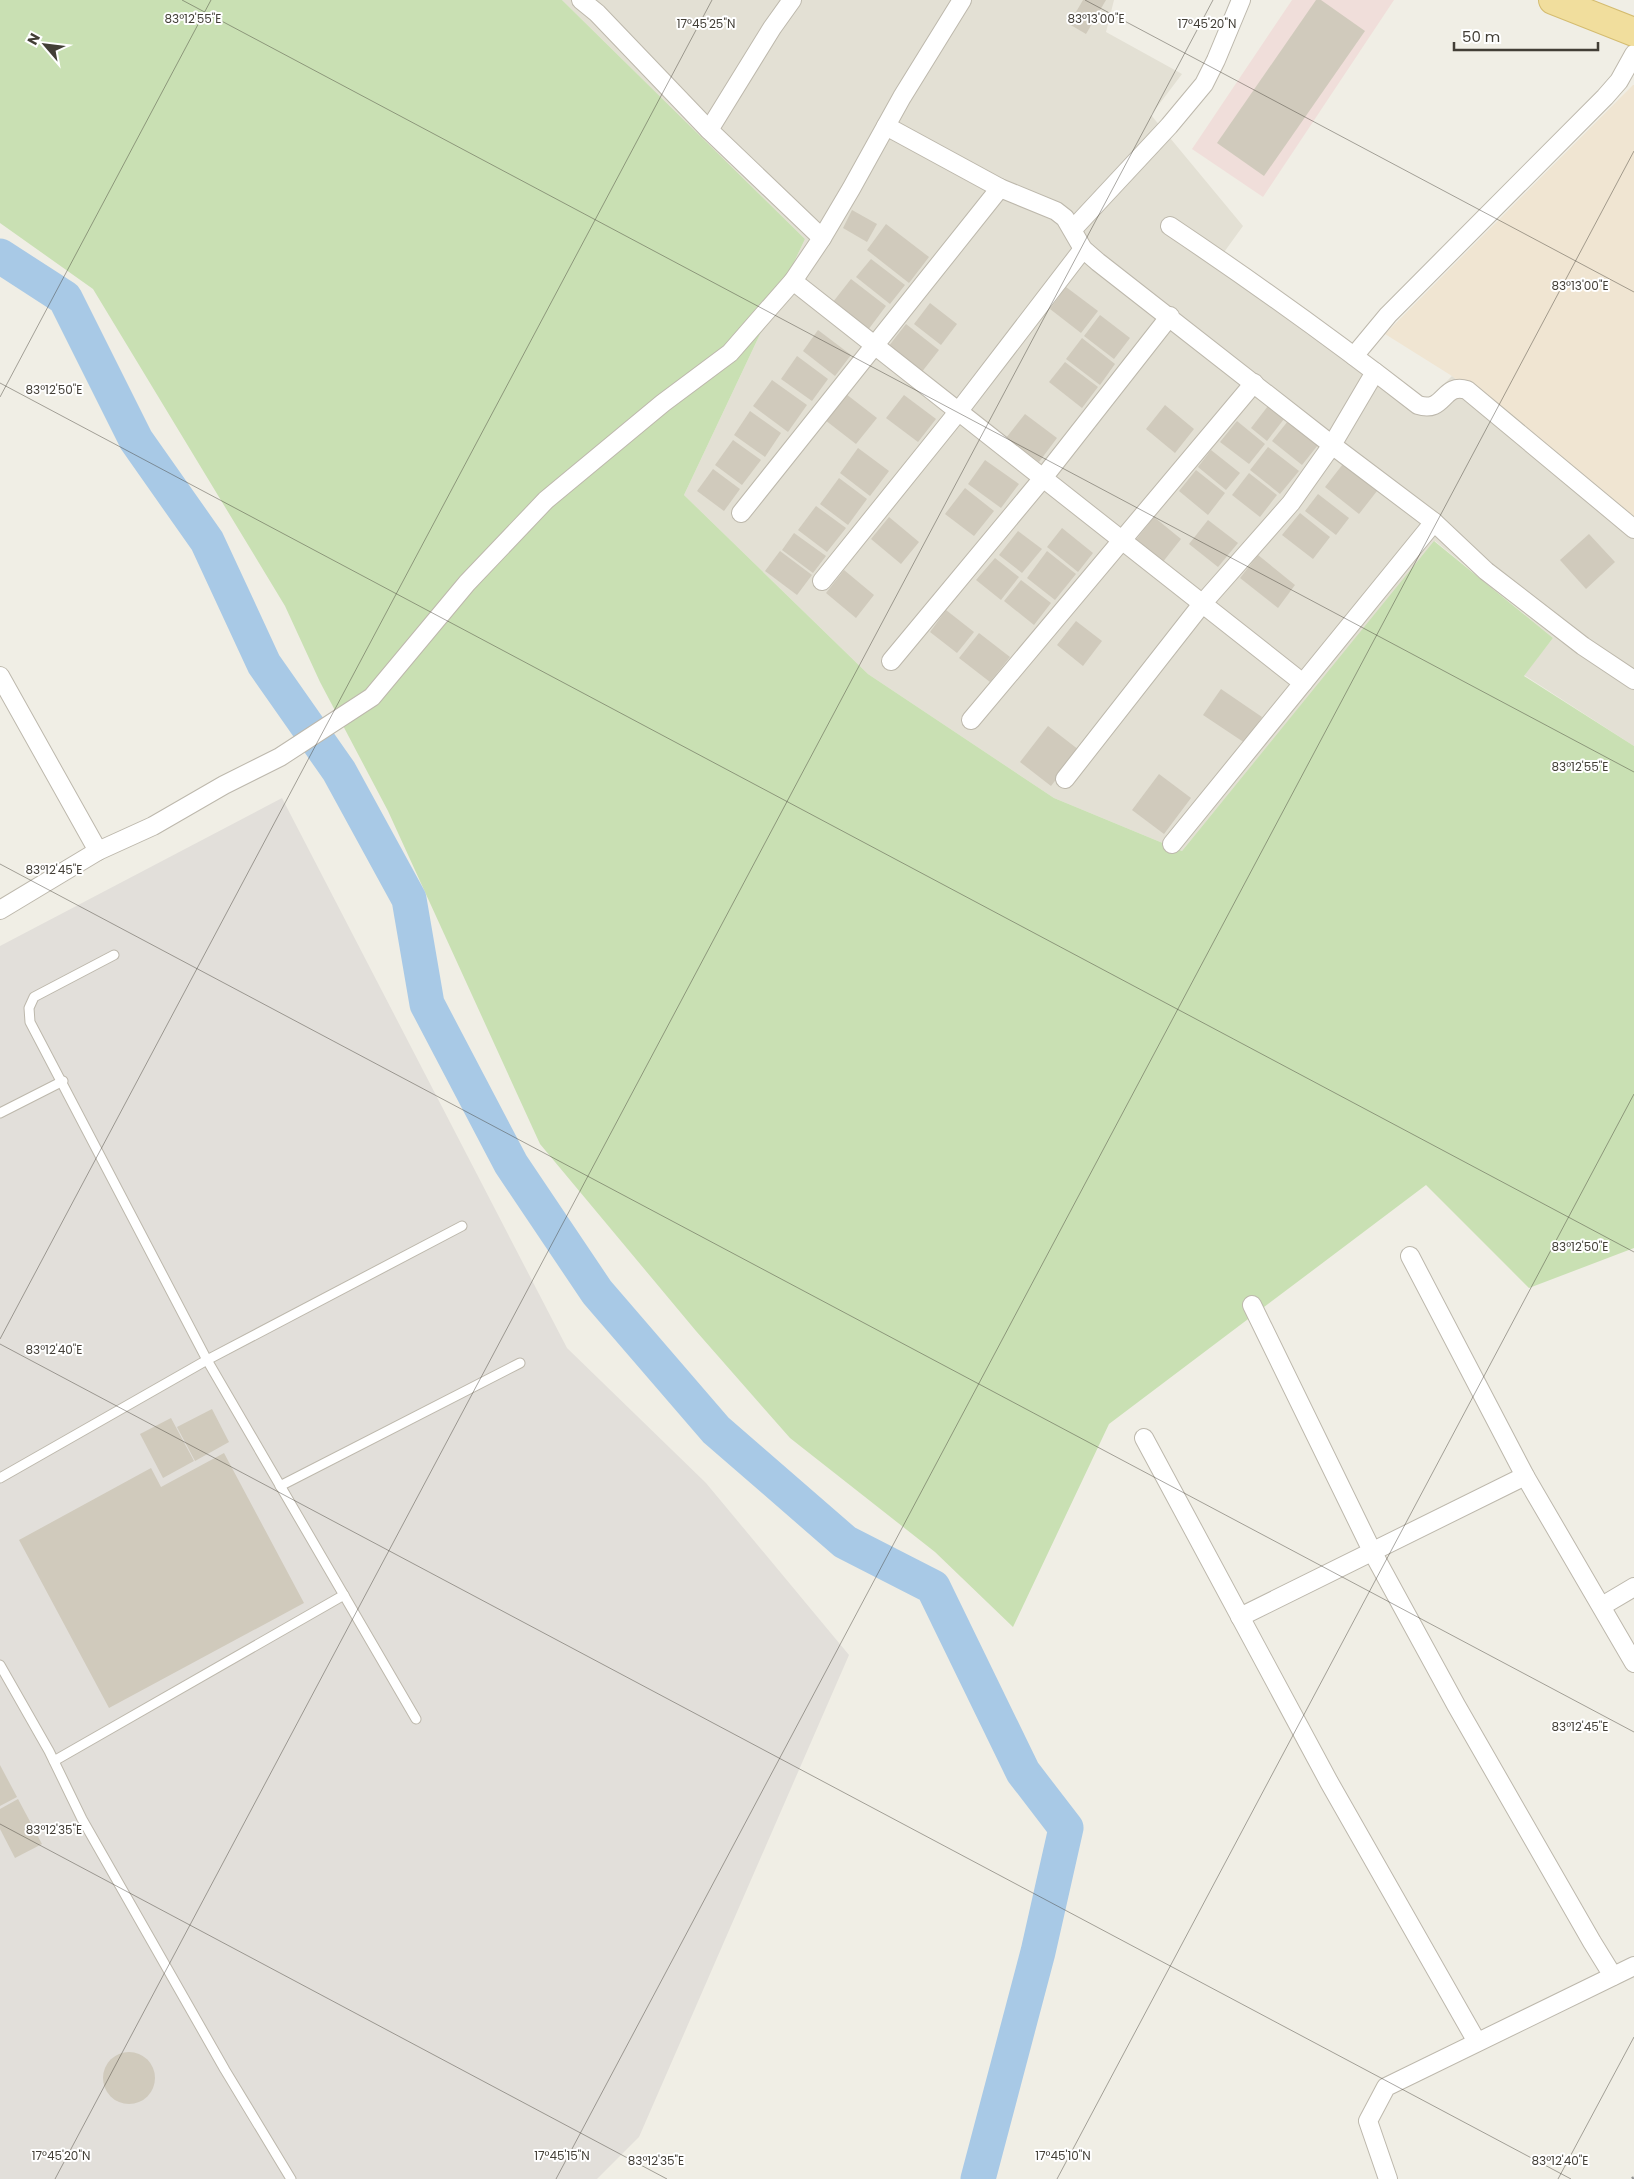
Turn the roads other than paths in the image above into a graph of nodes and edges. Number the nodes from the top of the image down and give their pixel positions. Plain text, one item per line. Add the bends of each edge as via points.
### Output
1 (582, 0) edge
2 (792, 0) edge
3 (962, 0) edge
4 (1240, 0) edge
5 (1552, 0) edge
6 (1600, 0) edge
7 (602, 7) edge
8 (1634, 14) edge
9 (1634, 32) edge
10 (1634, 54) edge
11 (886, 126) junction
12 (709, 130) junction
13 (1000, 188) junction
14 (1170, 226) dead end
15 (1073, 229) junction
16 (822, 238) junction
17 (1083, 249) junction
18 (793, 281) junction
19 (1170, 316) junction
20 (876, 346) junction
21 (1354, 356) junction
22 (1375, 372) junction
23 (1254, 383) junction
24 (958, 412) junction
25 (1332, 445) junction
26 (1043, 478) junction
27 (742, 513) dead end
28 (1434, 522) junction
29 (1634, 530) edge
30 (1122, 541) junction
31 (822, 582) dead end
32 (1202, 604) junction
33 (891, 661) dead end
34 (0, 676) edge
35 (1634, 680) edge
36 (1303, 683) junction
37 (970, 720) dead end
38 (1064, 779) dead end
39 (1172, 844) dead end
40 (98, 851) junction
41 (0, 910) edge
42 (114, 955) dead end
43 (63, 1081) junction
44 (0, 1113) edge
45 (462, 1226) dead end
46 (1410, 1256) dead end
47 (1252, 1305) dead end
48 (207, 1360) junction
49 (520, 1363) dead end
50 (1144, 1438) dead end
51 (1525, 1476) junction
52 (0, 1478) edge
53 (280, 1486) junction
54 (1373, 1553) junction
55 (1634, 1587) edge
56 (344, 1595) junction
57 (1602, 1606) junction
58 (1240, 1618) junction
59 (1634, 1663) edge
60 (0, 1665) edge
61 (416, 1720) dead end
62 (54, 1761) junction
63 (1634, 1966) edge
64 (1613, 1976) junction
65 (1476, 2042) junction
66 (291, 2179) edge
67 (1388, 2179) edge

1 - 7 street
2 - 12 street
3 - 11 street
4 - 15 street via 1204,84
5 - 9 main road
6 - 8 main road
7 - 12 street
10 - 21 street via 1619,81 1605,97 1388,315
11 - 13 street
11 - 16 street
12 - 16 street
13 - 15 street via 1056,211
13 - 20 street
14 - 21 street via 1248,278
15 - 17 street
16 - 18 street
17 - 19 street
17 - 24 street
18 - 20 street
18 - 40 street via 730,353 663,402 546,500 467,583 372,697 280,757 154,826
19 - 23 street
19 - 26 street
20 - 24 street
20 - 27 street
21 - 22 street
22 - 25 street
22 - 29 street via 1428,408 1436,406 1451,390 1467,390
23 - 25 street
23 - 30 street
24 - 26 street
24 - 31 street
25 - 28 street
25 - 32 street via 1281,515
26 - 30 street
26 - 33 street
28 - 35 street via 1486,571 1582,646
28 - 36 street
30 - 32 street
30 - 37 street
32 - 36 street
32 - 38 street
34 - 40 street
36 - 39 street
40 - 41 street
42 - 43 lane via 34,997 29,1008 30,1022
43 - 44 lane
43 - 48 lane
45 - 48 lane
46 - 51 street
47 - 54 street
48 - 52 lane
48 - 53 lane
49 - 53 lane
50 - 58 street
51 - 54 street
51 - 57 street
53 - 56 lane
54 - 58 street
54 - 64 street via 1456,1705
55 - 57 street
56 - 61 lane
56 - 62 lane
57 - 59 street
58 - 65 street
60 - 62 lane
62 - 66 lane via 86,1827
63 - 64 street
64 - 65 street
65 - 67 street via 1386,2087 1368,2121

